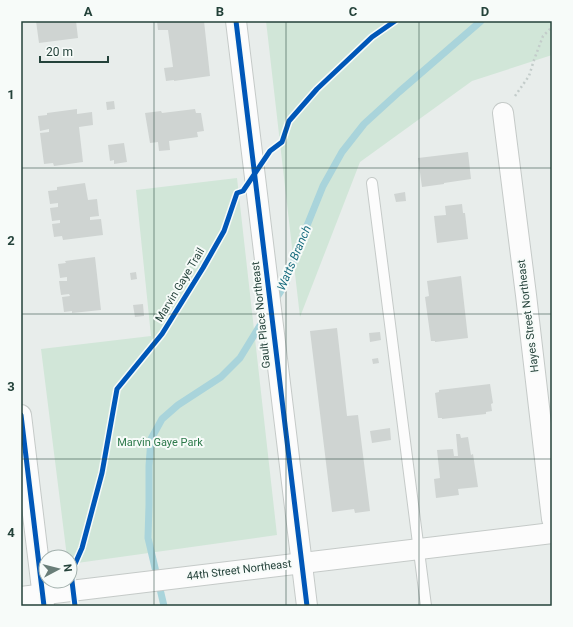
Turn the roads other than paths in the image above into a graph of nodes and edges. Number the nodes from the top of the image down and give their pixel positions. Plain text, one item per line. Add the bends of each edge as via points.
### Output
1 (236, 21) edge
2 (502, 113) road end
3 (372, 183) dead end
4 (21, 415) edge
5 (552, 519) edge
6 (552, 532) edge
7 (419, 549) junction
8 (301, 562) junction
9 (21, 597) edge
10 (44, 600) edge
11 (307, 606) edge
12 (426, 606) edge

1 - 8 street, Gault Place Northeast
2 - 5 street, Hayes Street Northeast
3 - 7 lane
4 - 10 street
6 - 7 street, 44th Street Northeast
7 - 8 street, 44th Street Northeast
7 - 12 lane
8 - 10 street, 44th Street Northeast via 135,583
8 - 11 street, Gault Place Northeast
9 - 10 street, 44th Street Northeast

